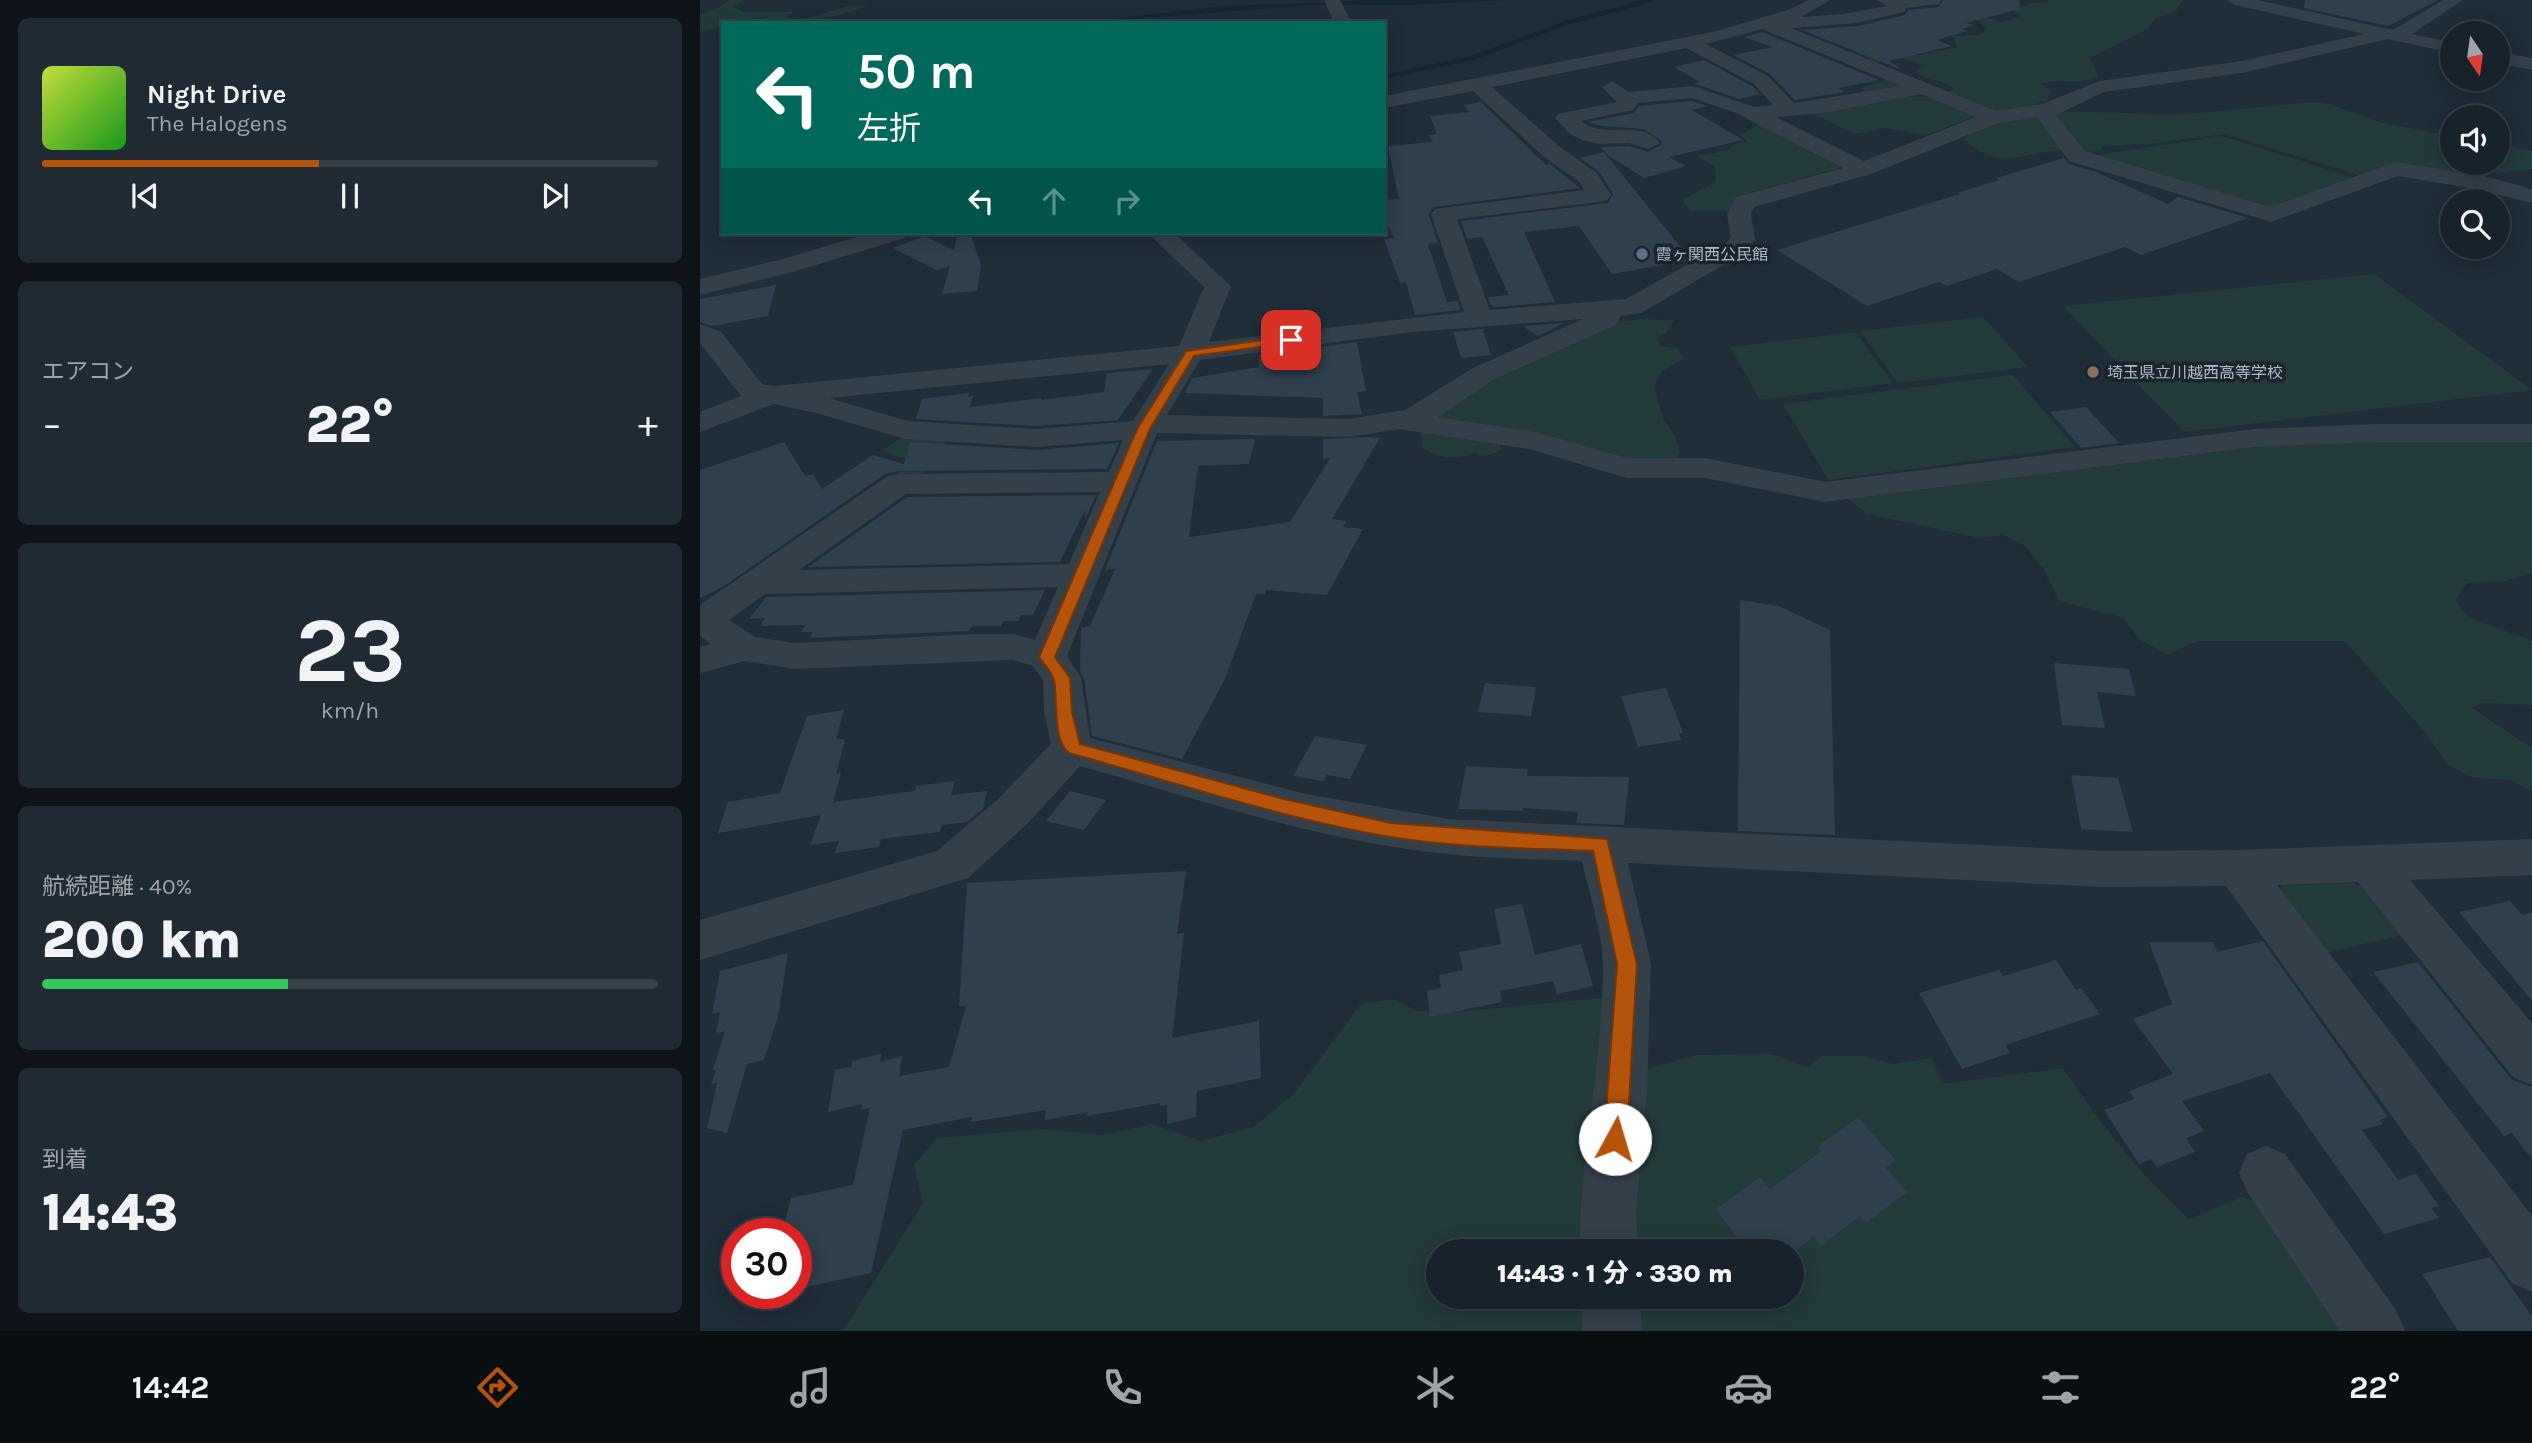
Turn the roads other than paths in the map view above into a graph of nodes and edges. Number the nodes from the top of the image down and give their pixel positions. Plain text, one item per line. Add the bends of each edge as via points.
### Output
1 (1822, 0) edge
2 (1933, 0) edge
3 (2235, 0) edge
4 (2455, 0) edge
5 (1892, 2) edge
6 (1765, 24) junction
7 (2391, 35) junction
8 (1689, 43) junction
9 (2440, 45) edge
10 (2510, 60) edge
11 (1580, 64) junction
12 (2532, 64) edge
13 (1477, 85) junction
14 (1924, 88) junction
15 (1627, 99) junction
16 (1386, 100) edge
17 (1788, 109) junction
18 (2046, 110) junction
19 (1751, 113) junction
20 (1994, 117) junction
21 (1649, 143) dead end
22 (1863, 169) junction
23 (2532, 196) edge
24 (889, 235) edge
25 (1162, 235) edge
26 (700, 287) edge
27 (1632, 307) junction
28 (1480, 318) junction
29 (700, 331) edge
30 (1190, 353) junction
31 (769, 396) junction
32 (1397, 420) junction
33 (700, 423) edge
34 (1145, 427) junction
35 (2532, 433) edge
36 (958, 434) junction
37 (1119, 482) junction
38 (931, 483) junction
39 (1084, 575) junction
40 (759, 583) junction
41 (701, 633) edge
42 (1047, 657) junction
43 (1072, 748) junction
44 (1601, 844) junction
45 (2532, 857) edge
46 (2370, 864) junction
47 (2238, 868) junction
48 (700, 940) edge
49 (2532, 1060) edge
50 (2266, 1173) dead end
51 (1609, 1239) edge
52 (2532, 1263) edge
53 (1611, 1309) edge
54 (1612, 1331) edge
55 (2375, 1331) edge

1 - 6 street
2 - 5 street
3 - 7 street
4 - 7 street
5 - 6 street via 1898,8 1847,20
6 - 8 street
6 - 14 street
7 - 9 street
7 - 18 street via 2242,67 2100,87
8 - 11 street
8 - 17 street via 1761,80
10 - 12 street
11 - 13 street
11 - 15 street
13 - 16 street
13 - 28 street via 1552,152 1589,178 1599,195 1443,214
14 - 17 street via 1825,107
14 - 20 street
15 - 19 street via 1693,92
15 - 21 street via 1626,106 1565,118 1595,139 1629,136
17 - 19 street
18 - 20 street
18 - 23 street via 2077,156 2271,215 2396,169
19 - 22 street
20 - 22 street
22 - 27 street via 1744,202 1739,214 1743,239 1735,248
24 - 26 street
25 - 30 street via 1218,286
27 - 28 street
27 - 32 street via 1483,373 1428,412
28 - 30 street
29 - 31 street via 711,338 752,391
30 - 31 street
30 - 34 street
31 - 33 street
31 - 36 street via 822,405 906,430
32 - 34 street via 1348,428
32 - 35 street via 1536,440 1563,452 1627,468 1705,467 1825,492 2255,438
34 - 36 street via 1036,438
34 - 37 street
36 - 38 street
37 - 38 street
37 - 39 street
38 - 40 street via 898,484
39 - 40 street
39 - 42 street
40 - 41 street
41 - 42 street via 745,648 795,656 1014,647
42 - 43 street via 1062,678 1063,712
43 - 44 street via 1391,830
43 - 48 street via 1013,811 952,865
44 - 47 street via 2021,867
44 - 51 street via 1627,964
45 - 46 street
46 - 47 street
46 - 49 street
47 - 52 street
50 - 55 street
53 - 54 street

